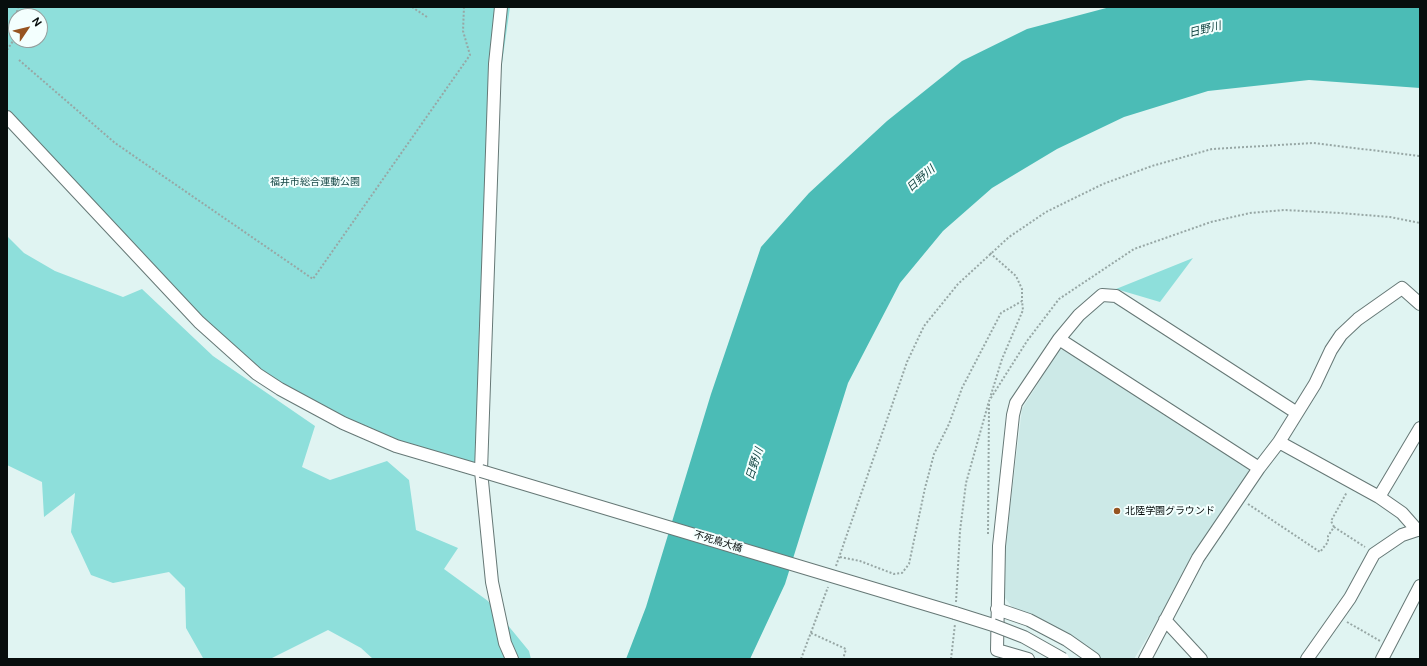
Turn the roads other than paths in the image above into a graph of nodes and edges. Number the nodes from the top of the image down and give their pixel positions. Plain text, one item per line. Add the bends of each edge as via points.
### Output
1 (501, 7) edge
2 (7, 117) edge
3 (1420, 304) edge
4 (1059, 339) junction
5 (1297, 413) junction
6 (1420, 428) edge
7 (1279, 442) junction
8 (1259, 468) junction
9 (481, 471) junction
10 (1379, 497) junction
11 (1418, 530) edge
12 (1420, 586) edge
13 (997, 608) junction
14 (1165, 620) junction
15 (512, 659) edge
16 (1028, 659) edge
17 (1064, 659) edge
18 (1094, 659) edge
19 (1146, 659) edge
20 (1201, 659) edge
21 (1307, 659) edge
22 (1382, 659) edge

1 - 9 street via 495,64
2 - 9 street, 不死鳥大橋 via 199,322 257,374 343,423 396,446
3 - 5 street via 1402,288 1358,319 1341,335 1331,350
4 - 5 street via 1079,315 1102,294 1116,296
4 - 8 street
4 - 13 street via 1016,403 1013,414 999,546
5 - 7 street
6 - 10 street
7 - 8 street
7 - 10 street
8 - 14 street via 1198,558
9 - 15 street via 492,582 505,643
9 - 17 street, 不死鳥大橋, bridge via 955,613 1024,637
10 - 11 street
11 - 21 street via 1402,535 1374,554 1350,598
12 - 22 street
13 - 16 street via 997,650
13 - 18 street via 1061,636
14 - 19 street
14 - 20 street

